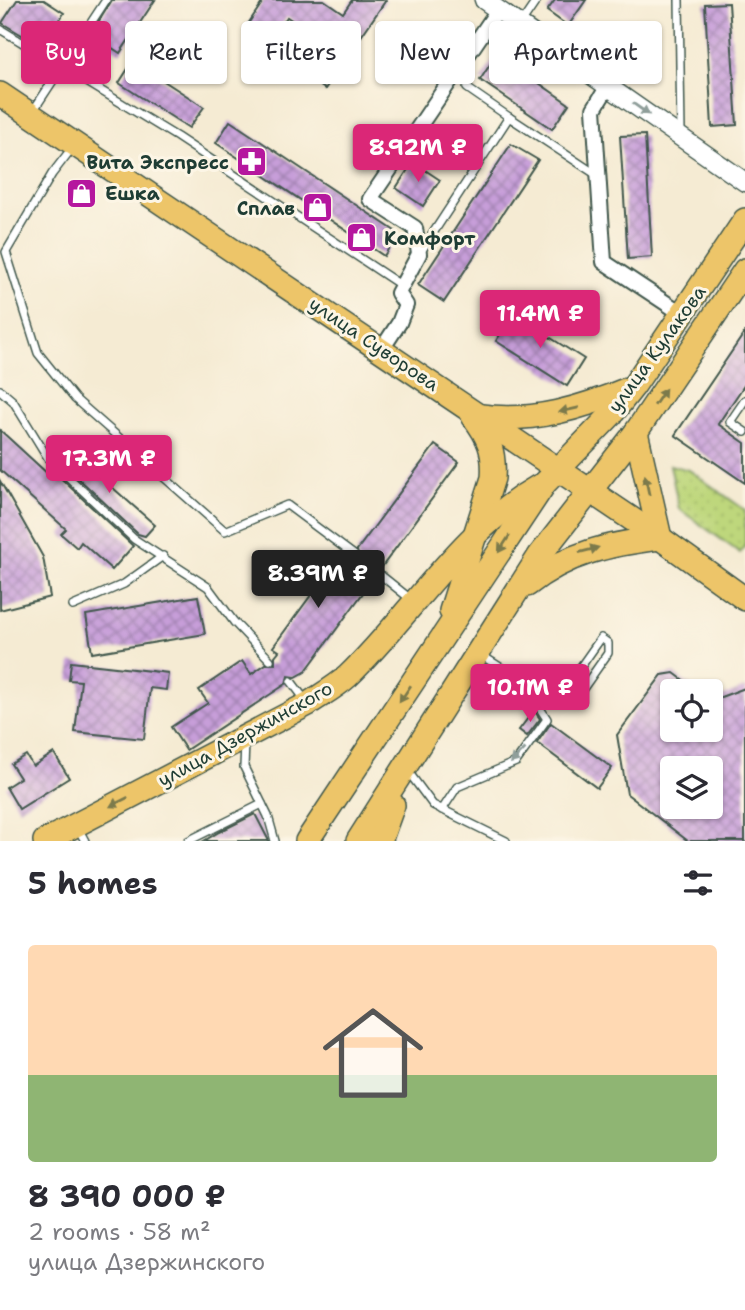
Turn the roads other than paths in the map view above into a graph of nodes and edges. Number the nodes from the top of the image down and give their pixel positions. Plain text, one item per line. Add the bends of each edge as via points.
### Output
1 (106, 0) edge
2 (537, 0) edge
3 (679, 0) edge
4 (491, 5) edge
5 (92, 21) edge
6 (514, 21) edge
7 (523, 21) edge
8 (0, 29) edge
9 (21, 43) edge
10 (50, 84) edge
11 (93, 84) edge
12 (605, 84) edge
13 (608, 86) junction
14 (467, 89) dead end
15 (0, 94) edge
16 (32, 114) junction
17 (509, 117) junction
18 (681, 137) junction
19 (74, 144) junction
20 (598, 175) junction
21 (745, 182) edge
22 (745, 220) edge
23 (419, 254) junction
24 (745, 270) edge
25 (402, 286) junction
26 (684, 315) junction
27 (382, 349) junction
28 (633, 387) junction
29 (0, 390) edge
30 (745, 400) edge
31 (474, 412) junction
32 (636, 432) junction
33 (745, 432) edge
34 (552, 476) junction
35 (589, 491) junction
36 (474, 538) junction
37 (660, 538) junction
38 (354, 555) dead end
39 (163, 556) junction
40 (378, 573) dead end
41 (511, 598) junction
42 (745, 599) edge
43 (414, 602) junction
44 (73, 606) dead end
45 (443, 637) junction
46 (478, 652) junction
47 (270, 660) dead end
48 (291, 681) dead end
49 (522, 681) junction
50 (565, 689) junction
51 (308, 704) junction
52 (246, 738) junction
53 (407, 769) junction
54 (262, 804) junction
55 (442, 810) junction
56 (81, 833) edge
57 (45, 841) edge
58 (188, 841) edge
59 (275, 841) edge
60 (307, 841) edge
61 (358, 841) edge
62 (380, 841) edge
63 (506, 841) edge

1 - 5 lane
2 - 7 lane
3 - 18 lane
4 - 6 street
4 - 23 street via 370,200 415,228
8 - 9 lane
10 - 16 lane
11 - 25 lane
12 - 13 street
13 -> 18 street
13 - 20 street via 594,109
14 - 17 lane
15 - 16 main road, улица Суворова
16 - 19 main road, улица Суворова
17 - 20 lane
17 - 23 lane
18 - 21 street
19 - 27 main road, улица Суворова
19 - 38 lane via 6,252 37,353 75,399 225,531 287,505
20 - 26 street via 604,262
22 - 26 main road, улица Кулакова
23 - 25 street
32 -> 24 main road, улица Кулакова
25 - 27 street via 397,293 406,305
26 - 28 main road, улица Кулакова
27 - 31 main road, улица Суворова
28 -> 31 main road via 563,412 527,417
28 - 34 main road, улица Кулакова
29 - 39 lane via 13,401 48,458 134,540
30 - 33 lane via 730,422
31 - 34 main road, улица Суворова
31 - 36 main road via 495,457 494,478
32 - 35 main road, улица Кулакова
37 -> 32 main road
34 - 35 main road, улица Суворова
34 - 36 main road, улица Дзержинского
34 -> 45 main road
35 - 37 main road, улица Суворова
35 - 41 main road, улица Кулакова
36 - 43 main road, улица Дзержинского via 447,561
36 - 45 main road
41 -> 37 main road via 543,572 578,554
37 - 42 main road, улица Суворова
39 - 44 lane via 124,584
39 - 47 lane via 208,587
40 - 43 lane
41 - 46 main road
43 - 51 main road, улица Дзержинского via 346,678
45 -> 60 main road
46 - 49 lane
46 - 53 main road
48 - 51 lane
49 - 50 lane via 546,681
49 -> 55 lane via 547,719 516,762 457,787
50 - 50 lane via 577,697 608,653 608,643 601,638
51 - 52 main road, улица Дзержинского
52 - 54 lane via 244,767
52 -> 56 main road, улица Дзержинского
53 - 55 lane via 433,805
53 - 61 main road
53 - 62 main road
54 - 58 lane
54 - 59 lane
55 - 63 lane
56 - 57 main road, улица Дзержинского

